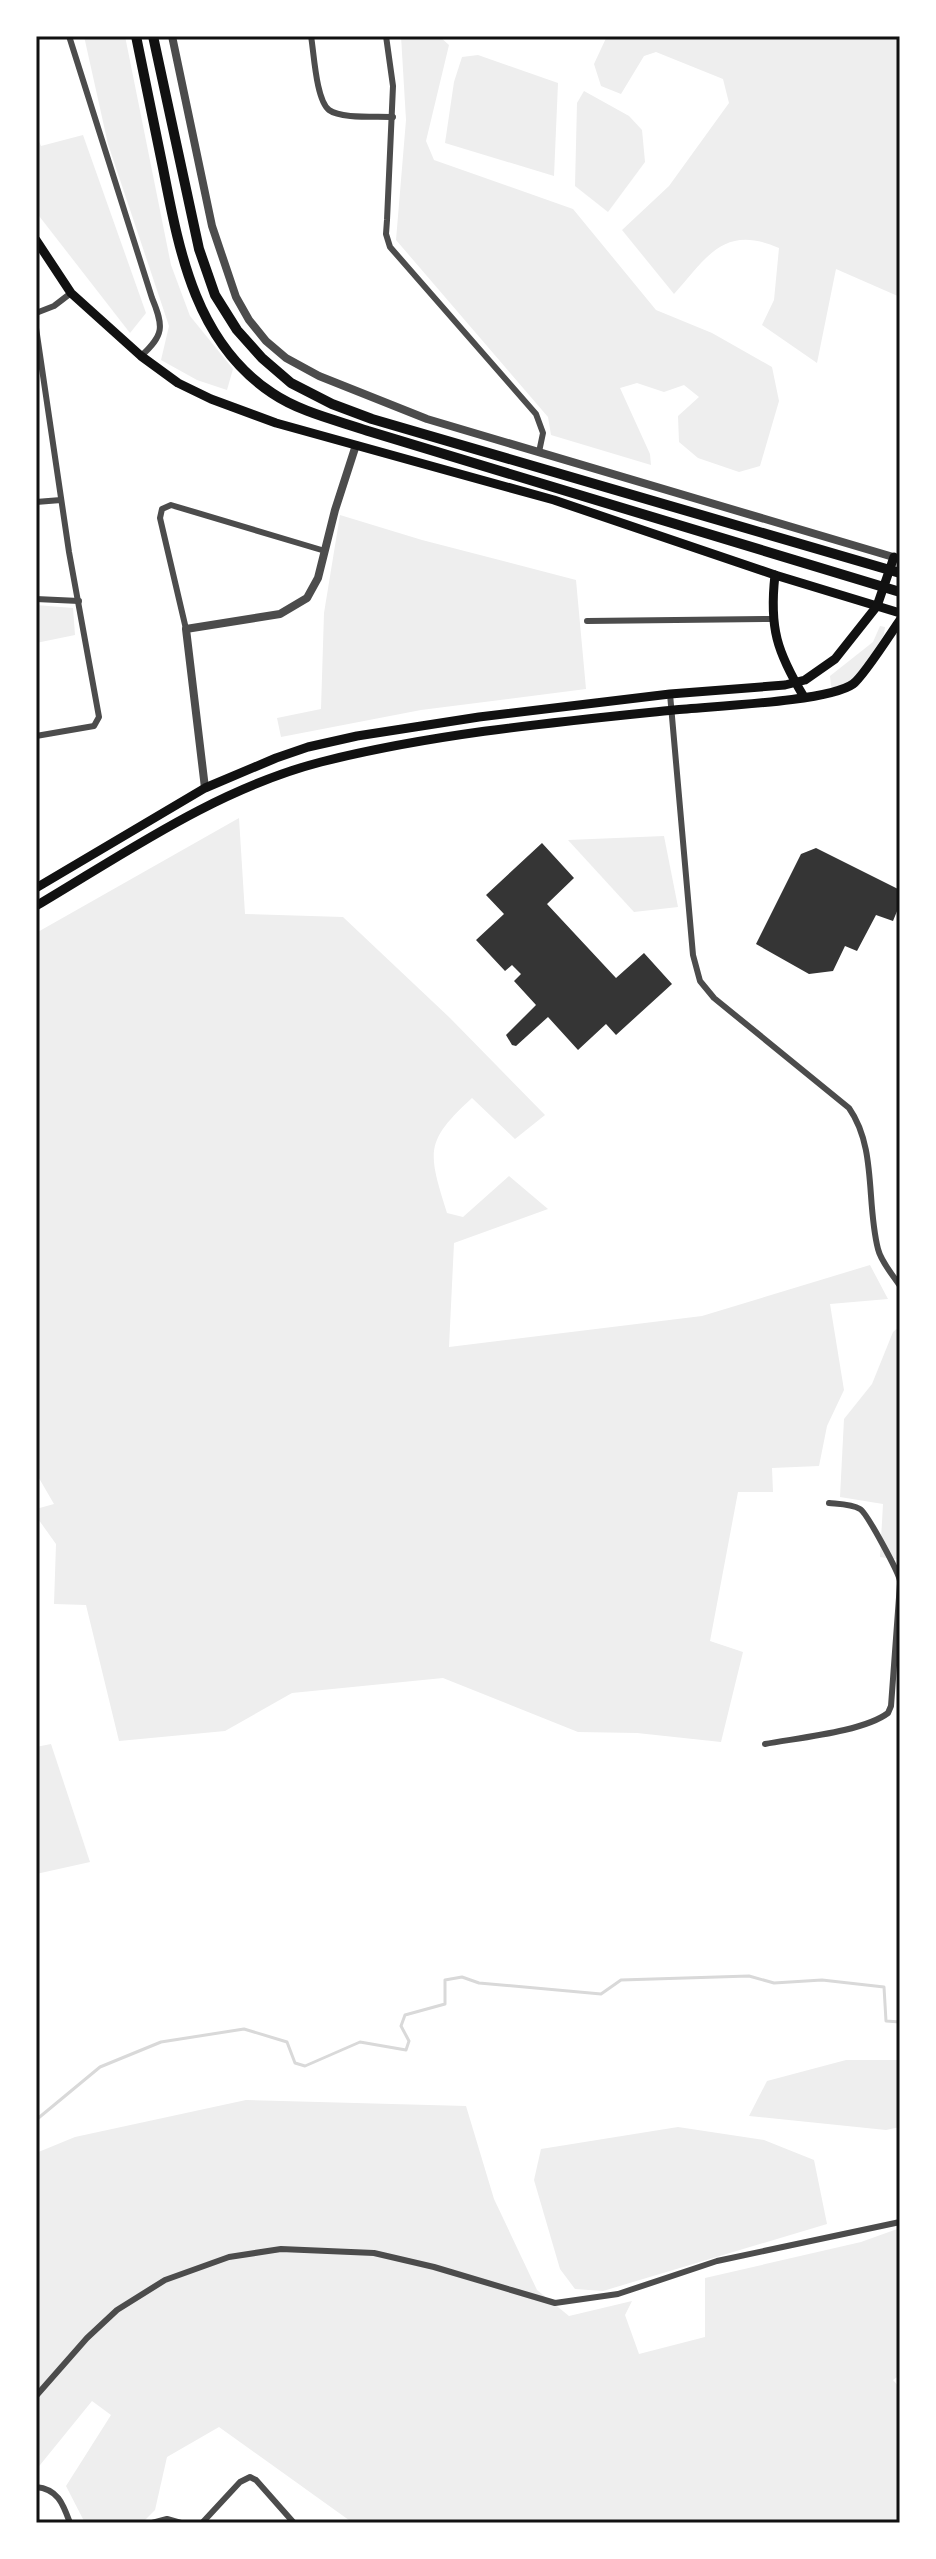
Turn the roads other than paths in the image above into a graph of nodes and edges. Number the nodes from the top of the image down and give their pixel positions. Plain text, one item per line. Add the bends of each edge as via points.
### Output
1 (69, 36) edge
2 (136, 36) edge
3 (153, 36) edge
4 (172, 36) edge
5 (311, 36) edge
6 (386, 36) edge
7 (393, 117) junction
8 (36, 240) edge
9 (71, 293) junction
10 (36, 313) edge
11 (36, 328) edge
12 (141, 356) junction
13 (36, 403) edge
14 (47, 403) junction
15 (356, 445) junction
16 (539, 452) junction
17 (61, 500) junction
18 (36, 502) edge
19 (325, 551) junction
20 (897, 558) edge
21 (900, 573) edge
22 (775, 575) junction
23 (900, 592) edge
24 (36, 599) edge
25 (79, 601) junction
26 (877, 606) junction
27 (900, 613) edge
28 (773, 619) junction
29 (900, 620) edge
30 (587, 621) dead end
31 (186, 629) junction
32 (796, 683) junction
33 (670, 694) junction
34 (804, 697) junction
35 (672, 710) junction
36 (36, 736) edge
37 (205, 788) junction
38 (36, 888) edge
39 (36, 906) edge
40 (900, 1286) edge
41 (829, 1503) dead end
42 (900, 1583) edge
43 (898, 1643) edge
44 (765, 1744) dead end
45 (900, 2222) edge
46 (36, 2396) edge
47 (36, 2487) edge
48 (70, 2523) edge
49 (152, 2523) edge
50 (181, 2523) edge
51 (202, 2523) edge
52 (294, 2523) edge

1 - 12 street via 161,320 158,341
2 - 23 highway via 181,258 199,306 244,369 272,393 368,431
3 - 21 highway via 199,249 215,295 237,330 291,383 372,419
4 - 16 street via 212,226 236,297 266,341 319,376 427,419
5 - 7 street via 321,100 328,109
6 - 7 street
7 - 16 street via 386,234 390,247 536,414 543,433
8 - 9 main road
9 - 10 street
9 - 12 main road
11 - 14 street
12 - 15 main road via 211,399
13 - 14 street
14 - 17 street
15 - 19 street
15 - 22 main road via 529,493
16 - 20 street
17 - 18 street
17 - 25 street
19 - 31 street via 307,598 280,614
19 - 31 street via 171,505 162,509
20 - 26 main road
22 - 26 main road
22 - 28 main road
24 - 25 street
25 - 36 street via 98,722
26 - 27 main road
26 - 32 main road via 835,659
28 - 30 street
28 - 32 main road via 780,655
29 - 34 main road via 863,674 846,687
31 - 37 street
32 - 33 main road
32 - 34 main road
33 - 35 street
33 - 37 main road via 357,736 276,758
34 - 35 main road
35 - 39 main road via 420,742 284,773 209,805
35 - 40 street via 693,955 700,981 849,1108 866,1151 879,1252
37 - 38 main road
41 - 42 street via 864,1512
42 - 43 street
43 - 44 street via 891,1706 883,1717
45 - 46 street via 717,2261 618,2294 555,2303 374,2253 281,2249 229,2257 165,2280 117,2310
47 - 48 street via 58,2495
49 - 50 street
51 - 52 street via 250,2477

